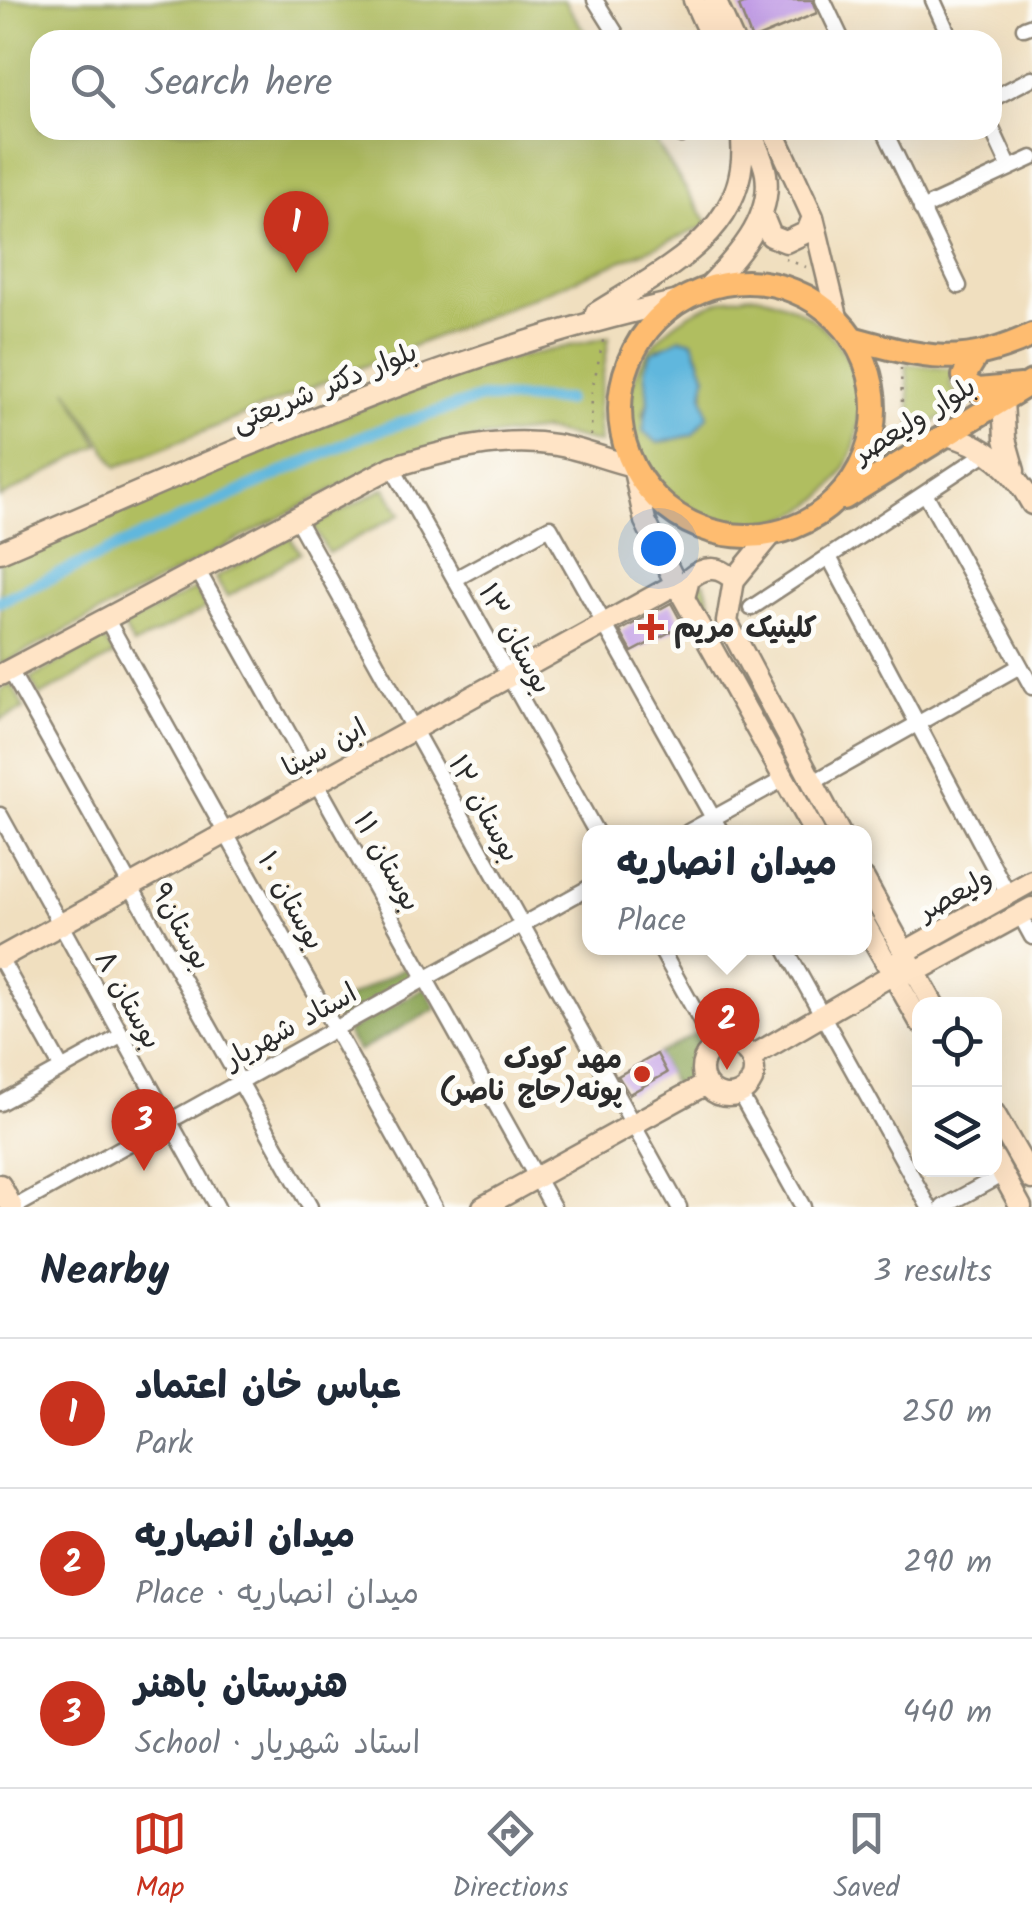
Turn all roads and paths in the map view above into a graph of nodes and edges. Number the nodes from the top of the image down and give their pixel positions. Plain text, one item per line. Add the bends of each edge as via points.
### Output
1 (595, 0) edge
2 (694, 0) edge
3 (715, 0) edge
4 (823, 0) edge
5 (933, 0) edge
6 (614, 30) edge
7 (708, 30) edge
8 (728, 30) edge
9 (837, 30) edge
10 (947, 30) edge
11 (1032, 78) edge
12 (1002, 94) edge
13 (740, 140) edge
14 (754, 140) edge
15 (778, 140) edge
16 (889, 140) edge
17 (997, 140) edge
18 (1032, 158) edge
19 (1010, 168) junction
20 (922, 209) junction
21 (762, 214) junction
22 (812, 217) junction
23 (959, 286) dead end
24 (706, 289) junction
25 (679, 302) junction
26 (609, 317) junction
27 (582, 323) junction
28 (845, 330) junction
29 (1032, 335) edge
30 (900, 352) junction
31 (974, 358) junction
32 (1030, 384) edge
33 (1004, 400) junction
34 (946, 435) junction
35 (986, 452) junction
36 (591, 454) junction
37 (904, 461) junction
38 (632, 466) junction
39 (392, 467) junction
40 (1014, 471) junction
41 (925, 493) junction
42 (1032, 504) edge
43 (828, 508) junction
44 (295, 516) junction
45 (772, 534) junction
46 (0, 552) edge
47 (828, 557) junction
48 (197, 569) junction
49 (454, 580) junction
50 (734, 580) junction
51 (680, 591) junction
52 (751, 608) dead end
53 (106, 618) junction
54 (604, 624) junction
55 (1020, 666) junction
56 (5, 672) edge
57 (509, 677) junction
58 (1032, 687) edge
59 (918, 724) junction
60 (413, 730) junction
61 (784, 779) junction
62 (316, 783) junction
63 (812, 783) junction
64 (0, 815) edge
65 (592, 825) edge
66 (716, 825) edge
67 (718, 825) edge
68 (810, 825) edge
69 (835, 825) edge
70 (226, 833) junction
71 (1032, 880) edge
72 (131, 886) junction
73 (582, 891) edge
74 (872, 893) edge
75 (1008, 894) junction
76 (1026, 912) edge
77 (60, 925) junction
78 (522, 925) junction
79 (1032, 936) edge
80 (872, 937) edge
81 (905, 952) junction
82 (664, 955) edge
83 (789, 955) edge
84 (0, 958) edge
85 (915, 972) junction
86 (893, 974) junction
87 (425, 979) junction
88 (929, 997) edge
89 (912, 1008) edge
90 (822, 1015) junction
91 (335, 1029) junction
92 (121, 1036) junction
93 (716, 1047) junction
94 (751, 1058) junction
95 (62, 1069) junction
96 (240, 1082) junction
97 (706, 1084) junction
98 (740, 1094) junction
99 (0, 1103) edge
100 (169, 1122) junction
101 (633, 1124) junction
102 (1002, 1127) edge
103 (1002, 1171) edge
104 (984, 1177) edge
105 (536, 1178) junction
106 (1032, 1179) edge
107 (0, 1185) edge
108 (14, 1207) edge
109 (216, 1207) edge
110 (310, 1207) edge
111 (434, 1207) edge
112 (483, 1207) edge
113 (553, 1207) edge
114 (679, 1207) edge
115 (804, 1207) edge
116 (929, 1207) edge
117 (943, 1207) edge
118 (1022, 1207) edge

1 - 6 street
2 - 7 main road
3 - 8 main road
4 - 9 street
5 - 10 street
11 - 12 street
13 - 27 main road via 738,188 711,237
14 - 21 main road via 767,176
15 - 22 main road
16 - 20 street
17 - 19 street
18 - 19 street
19 - 20 street
20 - 23 street
21 - 22 main road via 771,236 786,242 807,232
21 - 24 main road via 738,256
22 - 28 main road
24 - 25 main road
24 - 28 main road via 776,286 816,303
25 - 26 main road, بلوار دکتر شریعتی
25 - 38 main road via 656,319 626,368 620,426
26 - 27 main road, بلوار دکتر شریعتی
26 - 36 path via 592,390
27 - 46 main road, بلوار دکتر شریعتی via 396,383
28 - 30 main road, بلوار ولیعصر
28 - 43 main road via 867,366 873,428 858,472
29 - 31 main road, بلوار ولیعصر
30 - 31 main road, بلوار ولیعصر
30 - 37 path
31 - 32 main road via 964,376 968,385 979,390
32 - 33 main road, بلوار ولیعصر
33 - 34 main road, بلوار ولیعصر
33 - 40 main road
34 - 35 main road
34 - 37 main road, بلوار ولیعصر
35 - 40 main road
35 - 41 street
36 - 38 main road
36 - 39 main road via 551,444 500,443
37 - 43 main road, بلوار ولیعصر
38 - 45 main road via 676,515 706,530
38 - 51 main road via 645,522
39 - 44 main road
39 - 49 street, بوستان ۱۳
40 - 42 main road
41 - 47 street
41 - 55 street
43 - 45 main road
44 - 48 main road
44 - 60 street, بوستان ۱۲
45 - 50 main road
47 - 52 street
47 - 59 street
48 - 53 main road
48 - 62 street, بوستان ۱۱
49 - 54 street via 550,527
49 - 57 street, بوستان ۱۳
50 - 51 main road, ابن سینا via 707,568
50 - 63 main road via 727,622
51 - 54 main road, ابن سینا
51 - 61 main road
53 - 56 main road
53 - 70 street, بوستان ۱۰
54 - 57 main road, ابن سینا
54 - 66 street
55 - 58 street
55 - 59 street
56 - 72 street, بوستان۹
57 - 60 main road, ابن سینا
57 - 65 street, بوستان ۱۳
59 - 63 street
59 - 75 street
60 - 62 main road, ابن سینا
60 - 78 street, بوستان ۱۲
61 - 67 street
61 - 68 main road
62 - 70 main road, ابن سینا
62 - 87 street, بوستان ۱۱
63 - 69 main road
64 - 77 street, بوستان ۸
70 - 72 main road, ابن سینا
70 - 91 street, بوستان ۱۰
71 - 75 main road, ولیعصر
72 - 77 main road, ابن سینا
72 - 96 street, بوستان۹
73 - 78 street, استاد شهریار
74 - 81 main road
75 - 81 main road, ولیعصر
76 - 79 street
76 - 85 main road, ولیعصر
77 - 84 main road, ابن سینا
77 - 92 street, بوستان ۸
78 - 87 street, استاد شهریار
78 - 101 street, بوستان ۱۲
80 - 86 main road
81 - 85 main road
81 - 86 main road
82 - 93 street
83 - 90 street
84 - 95 street
85 - 86 main road
85 - 88 main road
86 - 89 main road
86 - 90 main road
87 - 91 street, استاد شهریار
87 - 105 street, بوستان ۱۱
90 - 94 main road
90 - 116 street
91 - 96 street, استاد شهریار
91 - 111 street, بوستان ۱۰
92 - 95 street
92 - 100 street, بوستان ۸
93 - 94 main road via 736,1045
93 - 97 main road via 703,1064
94 - 98 main road via 754,1078
95 - 99 street
96 - 100 street, استاد شهریار
96 - 110 street, بوستان۹
97 - 98 main road via 721,1096
97 - 101 main road
98 - 115 street
100 - 108 street, استاد شهریار
100 - 109 street, بوستان ۸
101 - 105 main road
101 - 114 street, بوستان ۱۲
102 - 106 main road
103 - 118 main road
104 - 117 street
105 - 112 main road
105 - 113 street, بوستان ۱۱
107 - 108 main road

